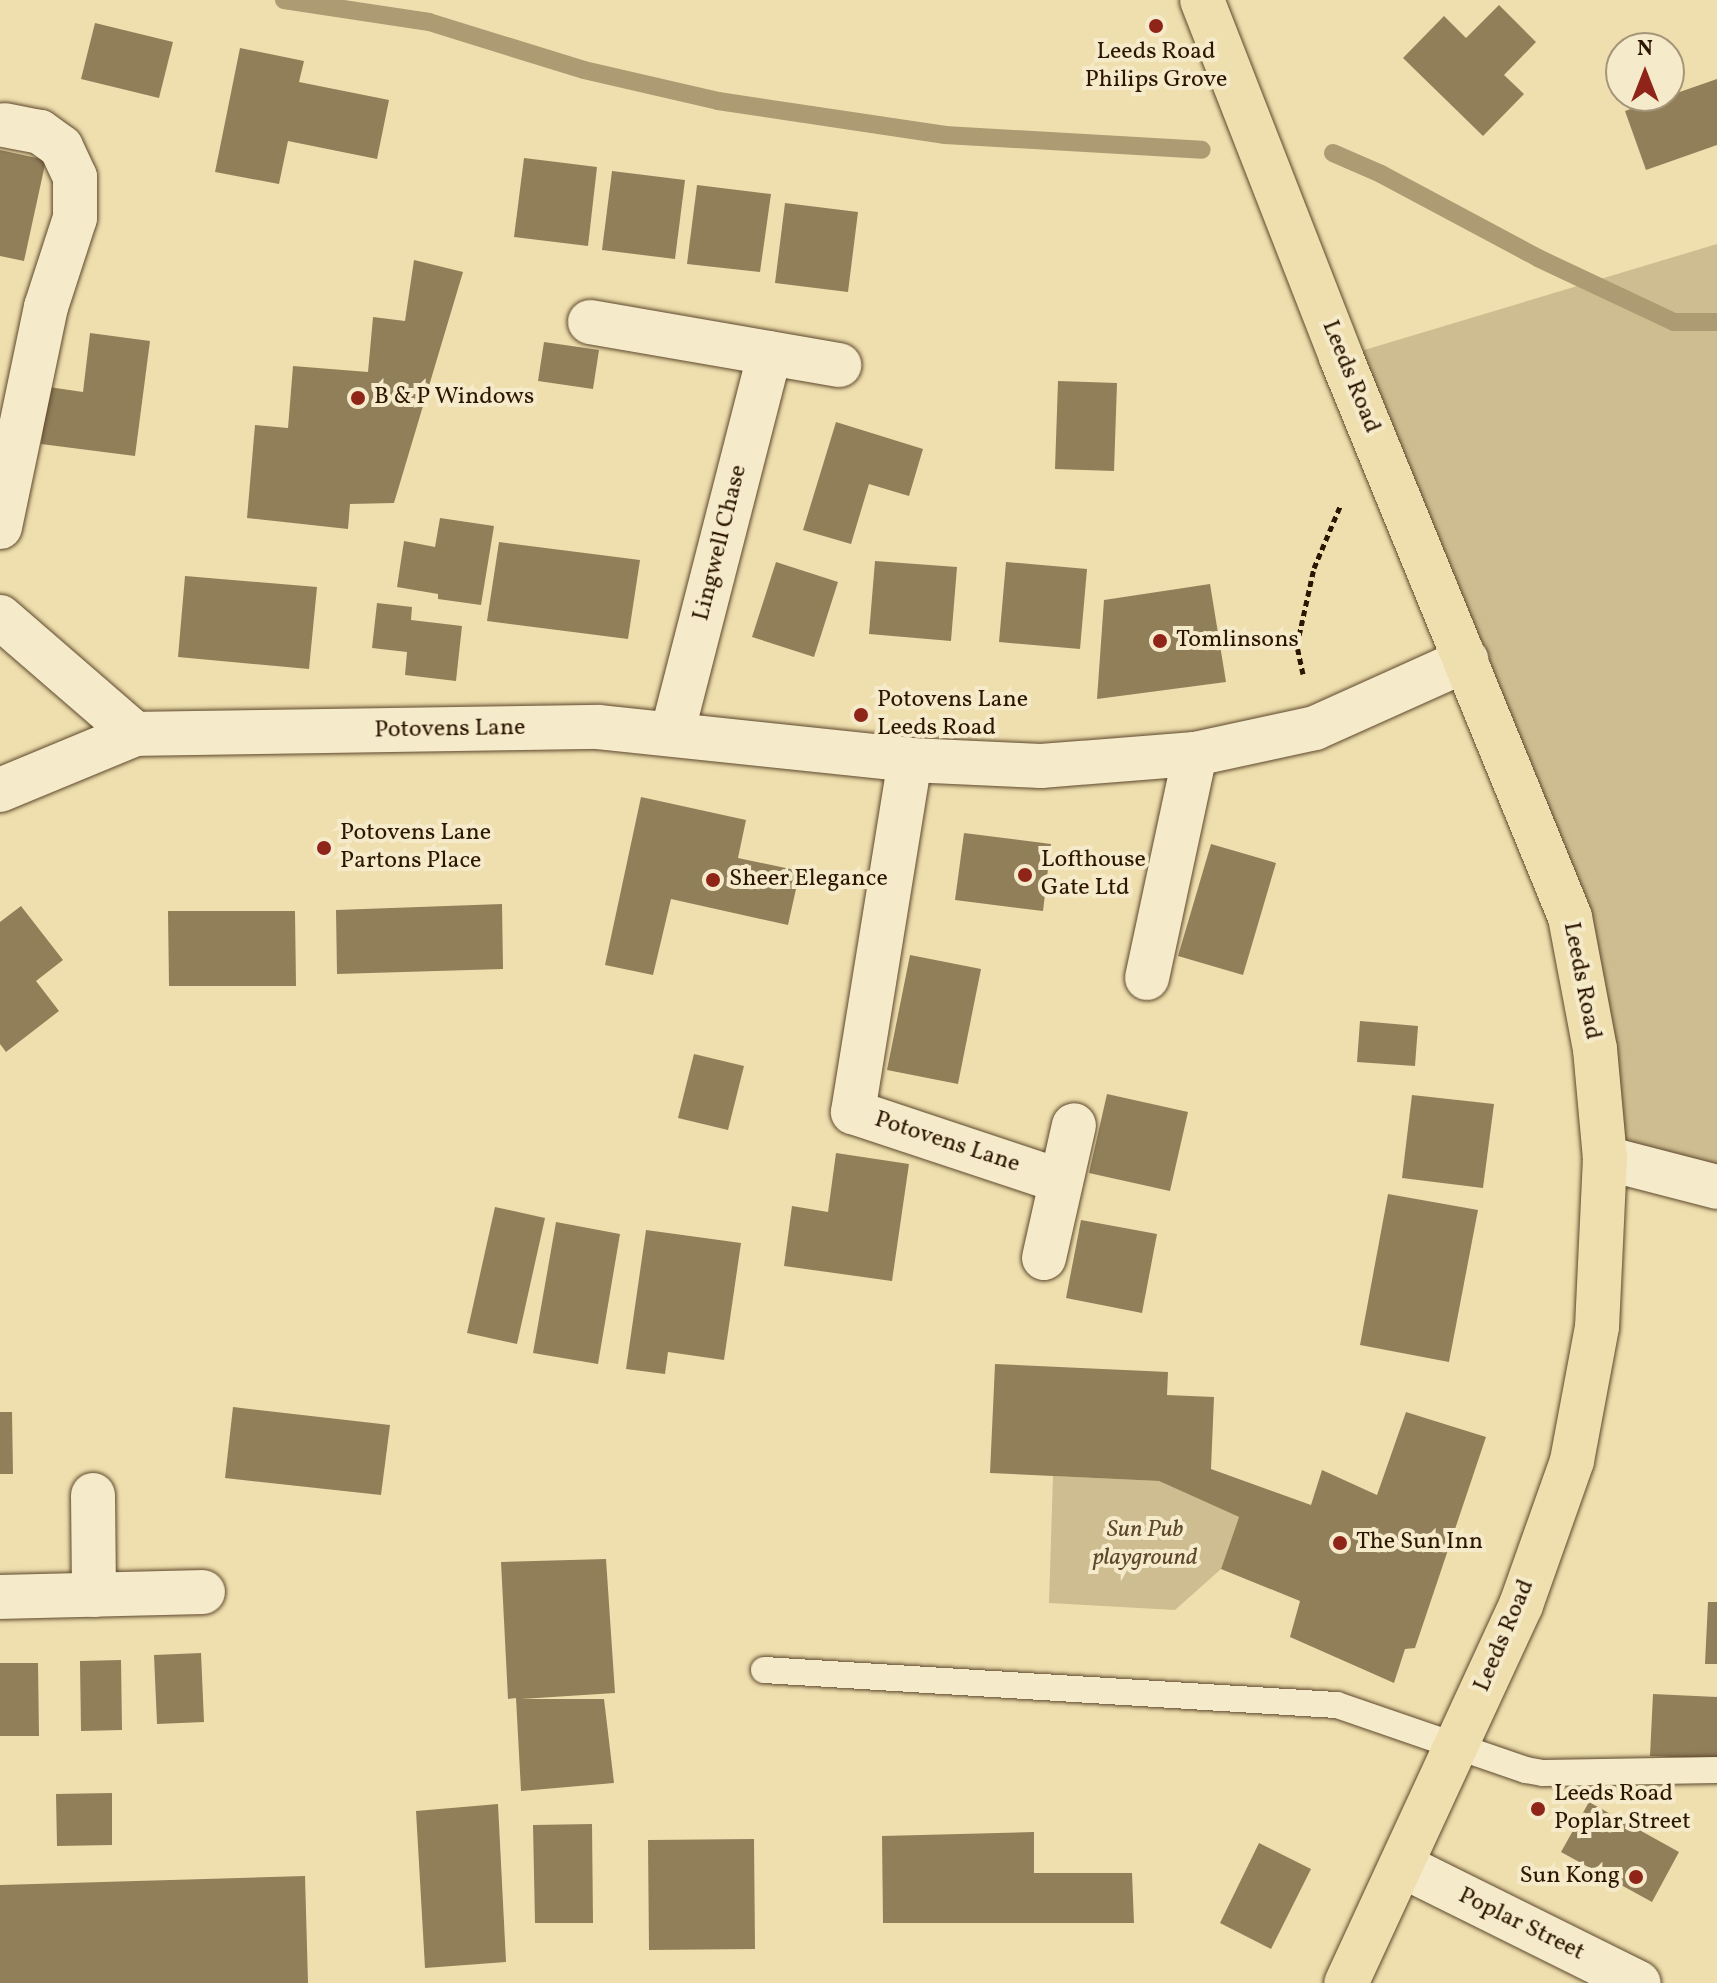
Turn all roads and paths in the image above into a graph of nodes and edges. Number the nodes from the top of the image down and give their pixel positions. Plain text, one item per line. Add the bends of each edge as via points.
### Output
1 (1202, 0) edge
2 (5, 125) dead end
3 (590, 322) dead end
4 (770, 353) junction
5 (839, 365) dead end
6 (1389, 473) junction
7 (0, 527) edge
8 (0, 617) edge
9 (1466, 660) junction
10 (1315, 728) junction
11 (135, 734) junction
12 (672, 734) junction
13 (1195, 754) junction
14 (910, 760) junction
15 (0, 790) edge
16 (1147, 978) dead end
17 (1074, 1125) dead end
18 (1605, 1158) junction
19 (1061, 1181) junction
20 (1717, 1187) edge
21 (1044, 1258) dead end
22 (93, 1495) dead end
23 (203, 1592) dead end
24 (94, 1595) junction
25 (0, 1597) edge
26 (764, 1670) dead end
27 (1457, 1746) junction
28 (1717, 1770) edge
29 (1403, 1866) junction
30 (1346, 1983) edge
31 (1639, 1983) edge

1 - 6 main road, Leeds Road
2 - 7 street via 40,132 61,147 75,177 75,218 46,307
3 - 4 street
4 - 5 street
4 - 12 street, Lingwell Chase
6 - 9 main road, Leeds Road
6 - 10 path via 1341,504 1314,568 1297,645
8 - 11 street
9 - 10 street, Potovens Lane
9 - 18 main road, Leeds Road via 1570,917 1595,1049
10 - 13 street, Potovens Lane
11 - 12 street, Potovens Lane via 598,727
11 - 15 street, Potovens Lane
12 - 14 street, Potovens Lane
13 - 14 street, Potovens Lane via 1041,766
13 - 16 street
14 - 19 street, Potovens Lane via 853,1112
17 - 19 street
18 - 20 street
18 - 27 main road, Leeds Road via 1597,1327 1572,1461 1521,1605
19 - 21 street
22 - 24 street
23 - 24 street
24 - 25 street
26 - 27 lane via 1337,1705
27 - 28 lane via 1543,1773
27 - 29 main road, Leeds Road
29 - 30 main road, Leeds Road
29 - 31 street, Poplar Street

